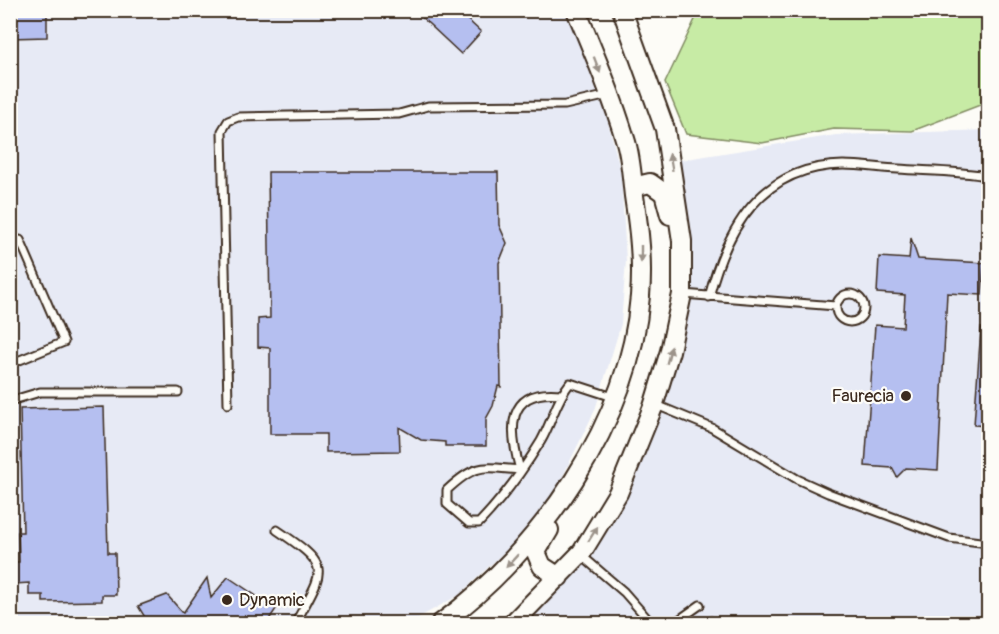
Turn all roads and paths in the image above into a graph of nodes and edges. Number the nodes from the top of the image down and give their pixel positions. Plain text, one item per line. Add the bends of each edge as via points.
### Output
1 (576, 10) edge
2 (622, 10) edge
3 (609, 94) junction
4 (988, 176) edge
5 (633, 187) junction
6 (10, 244) edge
7 (682, 294) junction
8 (709, 297) junction
9 (836, 306) junction
10 (10, 364) edge
11 (178, 392) dead end
12 (561, 394) junction
13 (616, 398) junction
14 (10, 401) edge
15 (228, 404) dead end
16 (654, 404) junction
17 (586, 461) junction
18 (520, 470) junction
19 (277, 530) dead end
20 (988, 543) edge
21 (580, 554) junction
22 (559, 577) junction
23 (700, 605) dead end
24 (295, 624) edge
25 (440, 624) edge
26 (512, 624) edge
27 (652, 624) edge
28 (673, 624) edge

1 -> 3 street
7 -> 2 street via 682,242 665,129
3 - 5 street via 627,144
3 - 15 lane via 565,105 428,106 399,114 238,117 228,121 222,131
4 - 8 lane via 843,165 786,178 763,192 729,240
5 - 7 street via 650,183 664,193 670,213 673,263
5 -> 13 street via 641,246 640,297
6 - 10 lane via 20,240 63,342
7 - 8 lane
16 -> 7 street
8 - 9 lane
9 - 9 lane via 839,316 849,321 859,318 864,309 861,299 851,294 841,297
11 - 14 lane via 40,392
12 - 13 lane via 570,383
12 - 18 lane via 541,440
12 - 18 lane via 545,392 531,396 515,413 512,431
13 - 17 street
16 - 20 lane via 712,428 828,493 949,538
21 -> 16 street via 618,493
17 - 22 street via 576,490 536,552 542,566
17 -> 25 street via 515,558 475,598
18 - 18 lane via 479,524 469,523 447,504 447,490 465,473 476,468
19 - 24 lane via 309,553 320,568 320,578
21 - 22 street
21 - 27 lane via 624,592
22 - 26 street
23 - 28 lane

